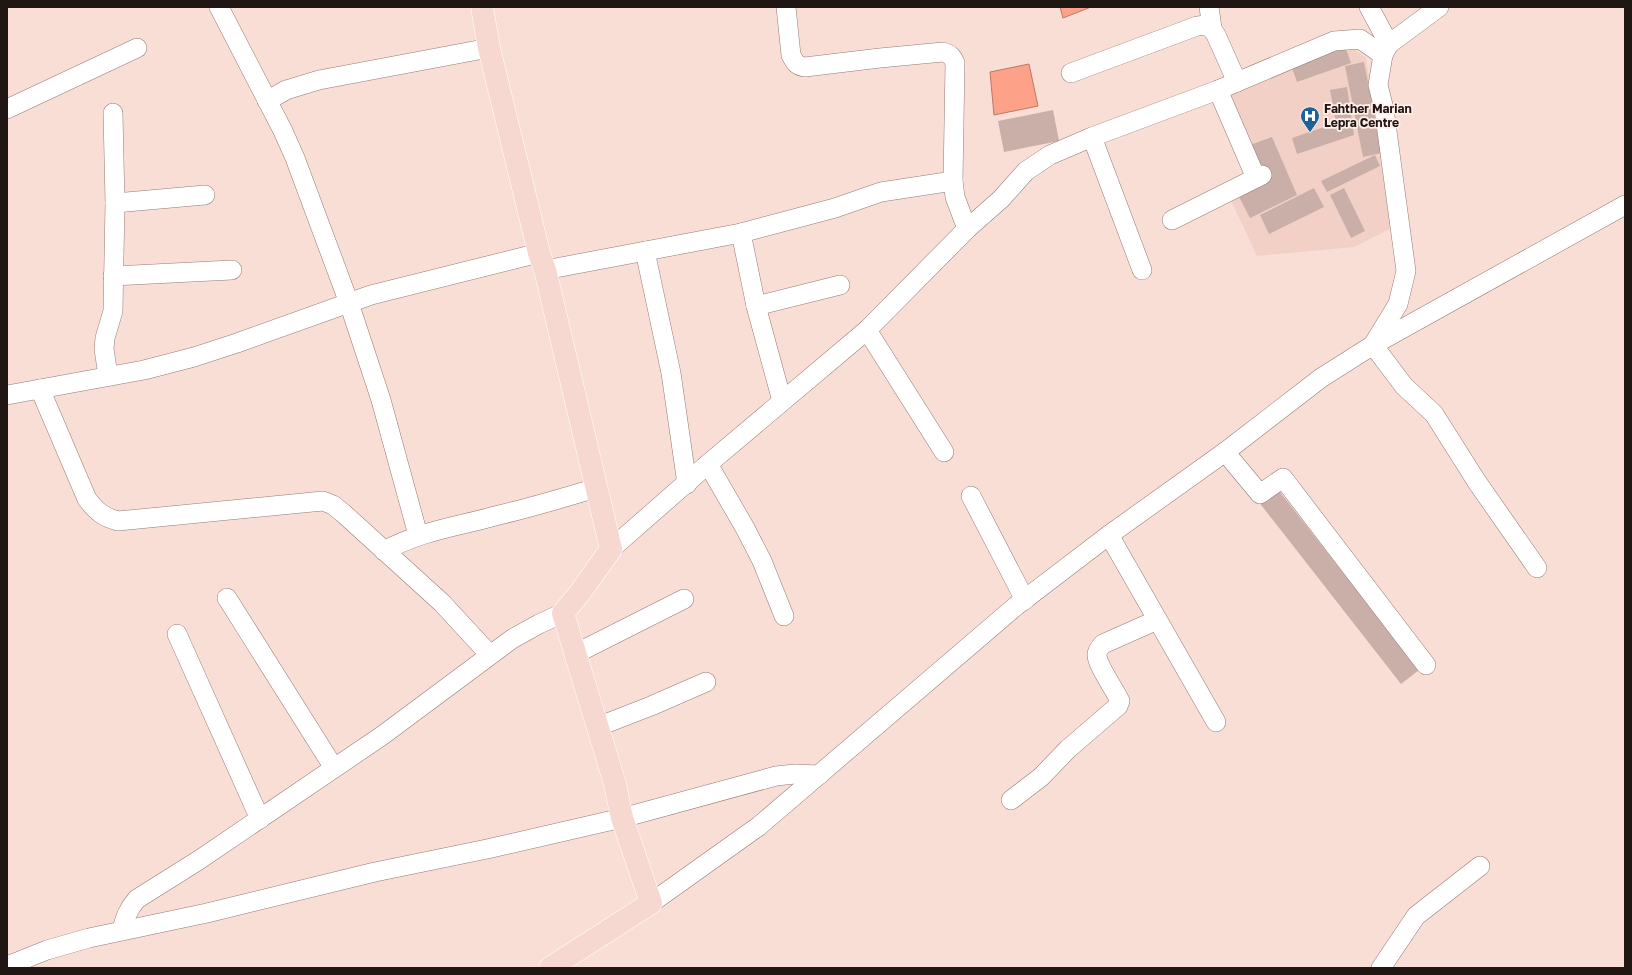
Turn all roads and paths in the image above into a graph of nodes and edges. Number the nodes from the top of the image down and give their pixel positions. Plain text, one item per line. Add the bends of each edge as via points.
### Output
1 (219, 7) edge
2 (482, 7) edge
3 (786, 7) edge
4 (1209, 7) edge
5 (1369, 7) edge
6 (1439, 7) edge
7 (1212, 28) junction
8 (137, 48) dead end
9 (489, 48) junction
10 (1386, 50) junction
11 (1071, 72) dead end
12 (1237, 82) junction
13 (1218, 90) junction
14 (267, 101) junction
15 (7, 109) edge
16 (113, 113) dead end
17 (1092, 137) junction
18 (953, 181) junction
19 (205, 195) dead end
20 (115, 203) junction
21 (1625, 205) edge
22 (1172, 220) dead end
23 (967, 229) junction
24 (741, 233) junction
25 (645, 251) junction
26 (542, 262) junction
27 (232, 270) dead end
28 (1142, 270) dead end
29 (113, 276) junction
30 (840, 285) dead end
31 (349, 303) junction
32 (756, 306) junction
33 (867, 330) junction
34 (1373, 345) junction
35 (108, 376) junction
36 (40, 389) junction
37 (7, 395) edge
38 (782, 401) junction
39 (944, 452) dead end
40 (1225, 452) junction
41 (708, 464) junction
42 (687, 484) junction
43 (596, 488) junction
44 (971, 496) dead end
45 (418, 535) junction
46 (1109, 535) junction
47 (611, 549) junction
48 (384, 551) junction
49 (1537, 568) dead end
50 (226, 598) dead end
51 (684, 599) dead end
52 (1025, 600) junction
53 (563, 613) junction
54 (784, 616) dead end
55 (1157, 620) junction
56 (177, 634) dead end
57 (575, 654) junction
58 (490, 655) junction
59 (1426, 666) dead end
60 (706, 682) dead end
61 (1216, 722) dead end
62 (597, 727) junction
63 (334, 768) junction
64 (819, 775) junction
65 (1011, 800) dead end
66 (622, 818) junction
67 (260, 819) junction
68 (1480, 866) dead end
69 (651, 903) junction
70 (122, 930) junction
71 (7, 966) edge
72 (550, 968) edge
73 (1381, 968) edge

1 - 14 street
2 - 9 main road
3 - 18 street via 791,55 799,66 943,52 949,54 955,63
4 - 7 street
5 - 10 street
6 - 10 street
7 - 11 street via 1205,24 1197,26
7 - 12 street
8 - 15 street
9 - 14 street via 319,80 286,90
9 - 26 main road
10 - 12 street via 1360,39 1334,41
10 - 34 street via 1378,85 1384,110 1406,271 1398,304
12 - 13 street
13 - 17 street
13 - 22 street via 1259,177
14 - 31 street via 295,158
16 - 20 street
17 - 23 street via 1050,155 1026,171 1002,199
17 - 28 street
18 - 23 street via 955,197
18 - 24 street via 881,192 835,208
19 - 20 street
20 - 29 street
21 - 34 street
23 - 33 street
24 - 25 street
24 - 32 street
25 - 26 street
25 - 42 street via 671,373
26 - 31 street via 371,294
26 - 43 main road
27 - 29 street
29 - 35 street via 113,312 104,349
30 - 32 street
31 - 35 street via 194,357
31 - 45 street via 381,400
32 - 38 street
33 - 38 street
33 - 39 street
34 - 40 street via 1321,378
34 - 49 street via 1404,386 1434,414 1477,482
35 - 36 street
36 - 37 street
36 - 48 street via 87,499 95,511 107,518 118,521 323,501 343,513
38 - 41 street
40 - 46 street
40 - 59 street via 1260,494 1283,478
41 - 42 street
41 - 54 street via 762,561
42 - 47 street
43 - 45 street via 495,517
43 - 47 main road
44 - 52 street
45 - 48 street
46 - 52 street
46 - 55 street
47 - 53 main road
48 - 58 street via 442,603
50 - 63 street
51 - 57 street
52 - 64 street
53 - 57 main road
53 - 58 street via 512,639
55 - 61 street
55 - 65 street via 1103,644 1098,649 1099,664 1117,694 1120,701 1118,706 1068,748 1041,777
56 - 67 street
57 - 62 main road
58 - 63 street via 383,735
60 - 62 street
62 - 66 main road via 615,784
63 - 67 street
64 - 66 street via 776,776
64 - 69 street via 759,826
66 - 69 main road
66 - 70 street
67 - 70 street via 137,899 128,910
68 - 73 street via 1416,916
69 - 72 main road
70 - 71 street via 47,950

